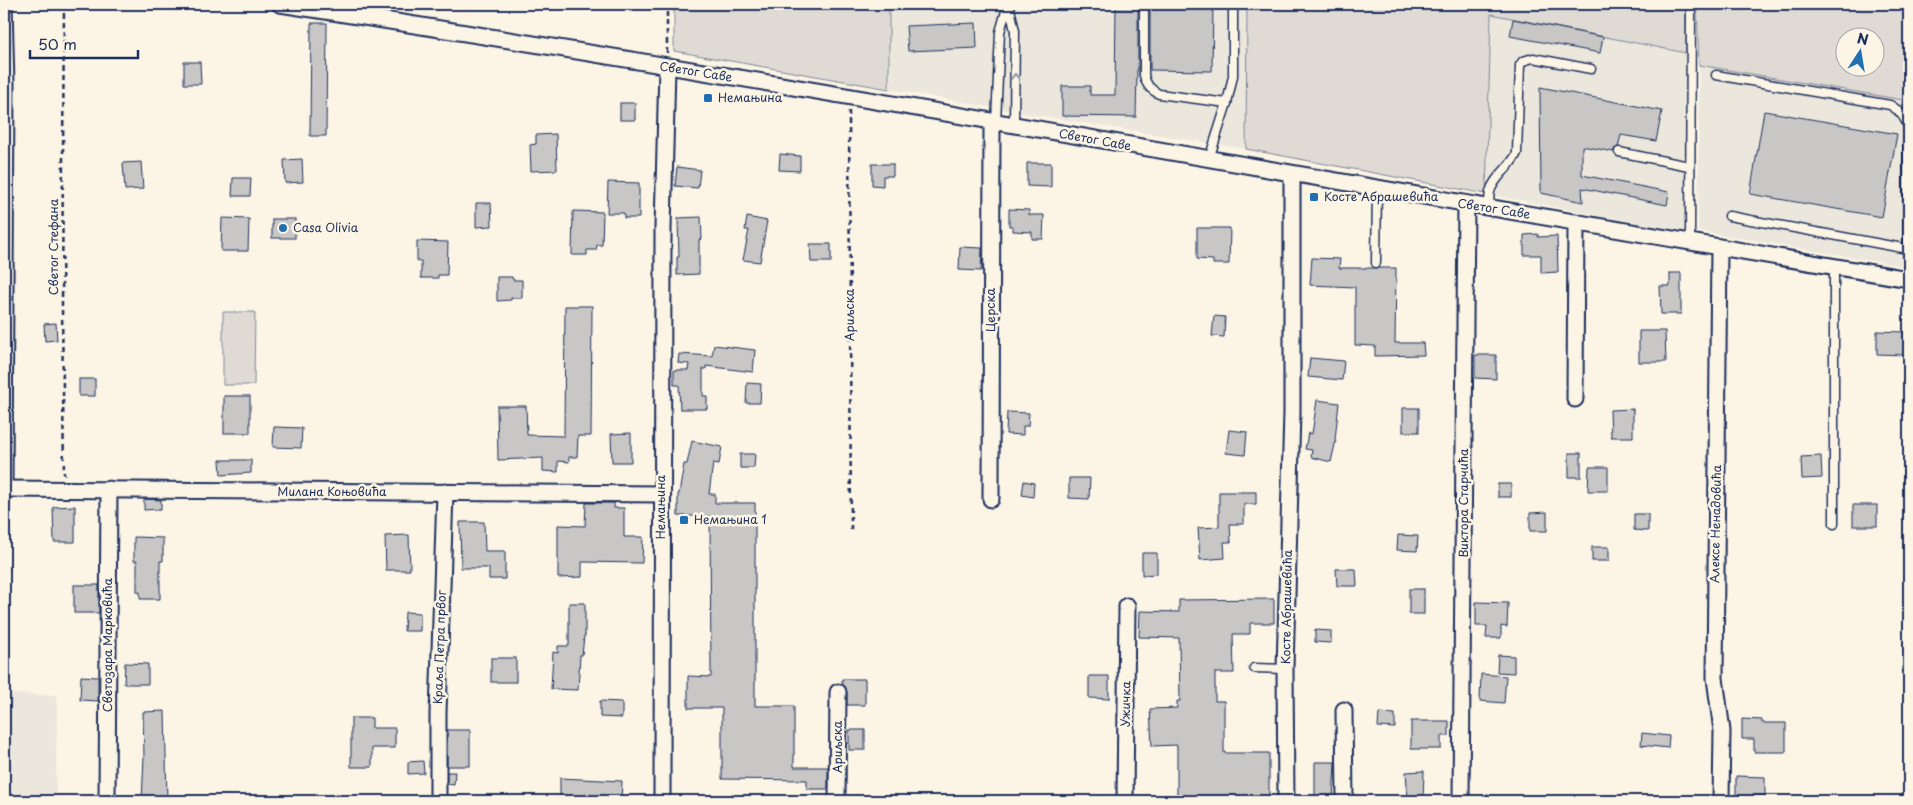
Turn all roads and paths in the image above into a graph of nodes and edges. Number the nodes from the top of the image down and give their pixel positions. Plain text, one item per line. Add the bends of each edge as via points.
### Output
1 (4, 4) edge
2 (64, 4) edge
3 (280, 4) edge
4 (667, 4) edge
5 (1009, 4) edge
6 (1144, 4) edge
7 (1233, 4) edge
8 (1691, 4) edge
9 (667, 67) junction
10 (1591, 69) dead end
11 (1716, 75) dead end
12 (849, 97) junction
13 (1227, 102) junction
14 (994, 122) junction
15 (1014, 126) junction
16 (1619, 152) dead end
17 (1209, 159) junction
18 (1689, 166) junction
19 (1292, 174) junction
20 (1377, 189) junction
21 (1466, 204) junction
22 (1489, 208) junction
23 (1729, 216) dead end
24 (1576, 222) junction
25 (1690, 242) junction
26 (1719, 247) junction
27 (1908, 249) edge
28 (1376, 263) dead end
29 (1834, 266) junction
30 (1909, 278) edge
31 (1575, 399) dead end
32 (4, 489) edge
33 (64, 490) junction
34 (109, 490) junction
35 (445, 492) junction
36 (661, 494) junction
37 (991, 499) dead end
38 (1834, 524) dead end
39 (851, 533) dead end
40 (1128, 606) dead end
41 (1254, 668) dead end
42 (1285, 669) junction
43 (838, 692) dead end
44 (1344, 710) dead end
45 (107, 801) edge
46 (438, 801) edge
47 (662, 801) edge
48 (837, 801) edge
49 (1125, 801) edge
50 (1286, 801) edge
51 (1345, 801) edge
52 (1461, 801) edge
53 (1721, 801) edge

1 - 32 street
2 - 33 path, Светог Стефана
3 - 9 street, Светог Саве
4 - 9 path
5 - 14 lane via 1000,32
15 -> 5 lane via 1015,31
6 - 13 lane via 1144,75 1150,89 1159,94
7 - 13 lane via 1233,76
8 - 18 lane
9 - 12 street, Светог Саве
9 - 36 street, Немањина
10 - 22 lane via 1532,58 1520,65 1517,153 1494,183
11 - 27 lane via 1890,105 1900,111 1908,127
12 - 14 street, Светог Саве
12 - 39 path, Ариљска
13 - 17 lane
14 - 15 street, Светог Саве
14 - 37 street, Церска
15 - 17 street, Светог Саве
16 - 18 lane
17 - 19 street, Светог Саве
18 - 25 lane
19 - 20 street, Светог Саве
19 - 42 street, Косте Абрашевића via 1292,412
20 - 21 street, Светог Саве
20 - 28 lane
21 - 22 street, Светог Саве
21 - 52 street, Виктора Старчића
22 - 24 street, Светог Саве
23 - 27 lane
24 - 25 street, Светог Саве
24 - 31 street
25 - 26 street, Светог Саве
26 - 29 street, Светог Саве
26 - 53 street, Алексе Ненадовића via 1715,678 1722,732
27 - 30 lane
29 - 30 street, Светог Саве
29 - 38 lane
32 - 33 street, Милана Коњовића
33 - 34 street, Милана Коњовића
34 - 35 street, Милана Коњовића
34 - 45 street, Светозара Марковића
35 - 36 street, Милана Коњовића
35 - 46 street, Краља Петра првог
36 - 47 street, Немањина
40 - 49 street, Ужичка
41 - 42 lane
42 - 50 street, Косте Абрашевића
43 - 48 street, Ариљска
44 - 51 street

